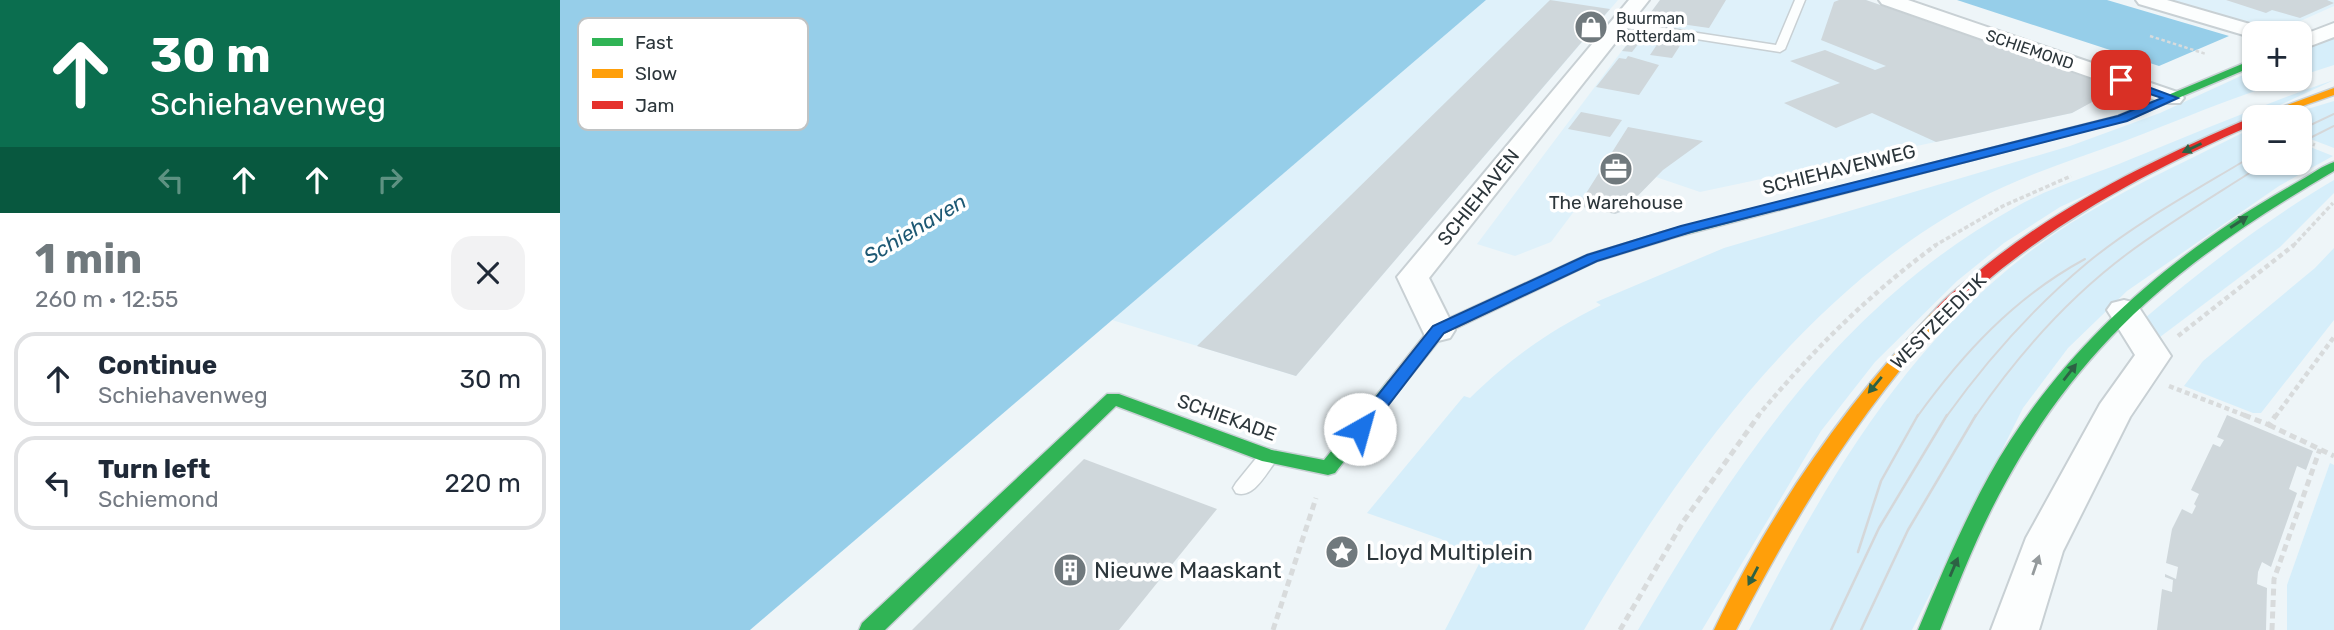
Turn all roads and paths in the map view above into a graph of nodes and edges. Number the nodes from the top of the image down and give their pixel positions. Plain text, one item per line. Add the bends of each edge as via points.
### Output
1 (1639, 0) edge
2 (1800, 0) edge
3 (1889, 0) edge
4 (2146, 0) edge
5 (1619, 24) junction
6 (2242, 28) edge
7 (2334, 29) edge
8 (2150, 36) dead end
9 (2312, 39) edge
10 (2207, 54) dead end
11 (2242, 67) edge
12 (2334, 91) edge
13 (2172, 98) junction
14 (2295, 105) edge
15 (2242, 125) edge
16 (2334, 166) edge
17 (2334, 202) edge
18 (2124, 310) junction
19 (1438, 330) junction
20 (2334, 337) edge
21 (2146, 365) junction
22 (2269, 425) junction
23 (2320, 449) junction
24 (1269, 456) junction
25 (2334, 456) edge
26 (1328, 468) junction
27 (1243, 488) dead end
28 (870, 630) edge
29 (1273, 630) edge
30 (1725, 630) edge
31 (1929, 630) edge
32 (2015, 630) edge
33 (2272, 630) edge

1 - 5 street, SCHIEHAVEN
2 - 5 lane via 1780,49
3 - 13 street, SCHIEMOND
4 - 6 street
5 - 19 street, SCHIEHAVEN via 1413,277
7 - 9 street
8 - 10 path
11 - 13 main road, SCHIEHAVENWEG
12 - 14 main road
13 - 19 main road, SCHIEHAVENWEG via 2122,118 1686,229 1592,258
15 -> 30 main road, WESTZEEDIJK via 2086,202 2006,256 1931,322 1864,398 1836,438
18 -> 16 main road via 2195,251
17 - 21 path via 2291,248
18 - 21 street
31 -> 18 main road via 1967,536 2018,442 2068,374
19 - 26 main road
20 - 22 path
21 - 22 path
32 -> 21 street via 2041,551 2113,413
22 - 23 path
23 - 25 path
23 - 33 path via 2274,579
24 - 26 main road, SCHIEKADE
24 - 27 lane
24 - 28 main road, SCHIEKADE via 1113,398
26 - 29 path

